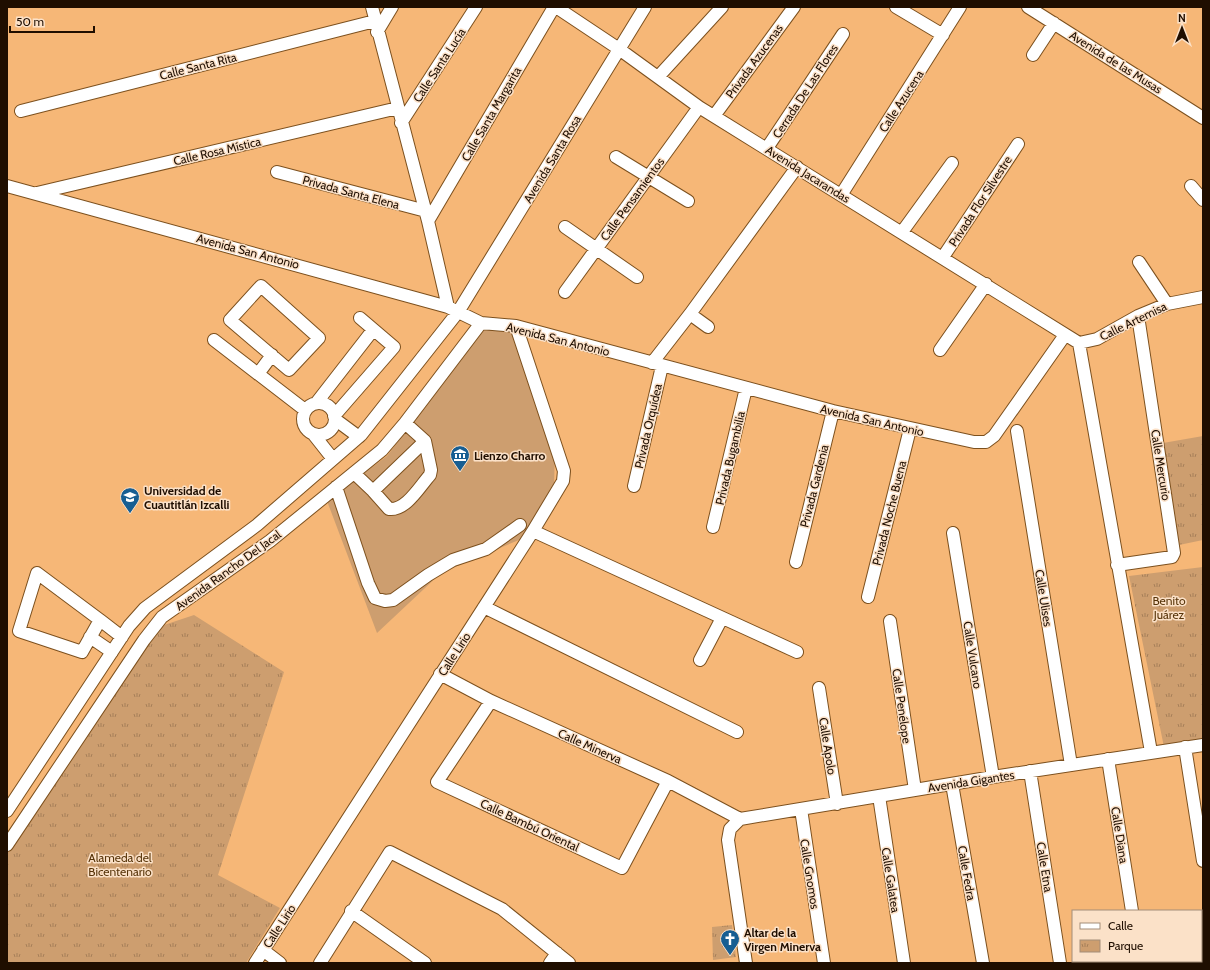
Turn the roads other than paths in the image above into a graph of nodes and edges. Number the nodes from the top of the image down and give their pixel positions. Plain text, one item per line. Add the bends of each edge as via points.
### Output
1 (372, 7) edge
2 (392, 7) edge
3 (476, 7) edge
4 (555, 7) edge
5 (645, 7) edge
6 (722, 7) edge
7 (794, 7) edge
8 (896, 7) edge
9 (960, 7) edge
10 (1028, 7) edge
11 (1054, 23) junction
12 (376, 27) junction
13 (843, 34) dead end
14 (943, 35) junction
15 (619, 49) junction
16 (1033, 55) dead end
17 (658, 78) junction
18 (699, 107) junction
19 (398, 108) junction
20 (21, 111) dead end
21 (714, 116) junction
22 (1203, 118) edge
23 (401, 123) junction
24 (1018, 144) dead end
25 (768, 148) junction
26 (616, 158) dead end
27 (952, 162) dead end
28 (797, 167) junction
29 (277, 172) dead end
30 (648, 177) junction
31 (7, 186) edge
32 (1191, 186) dead end
33 (35, 193) junction
34 (841, 195) junction
35 (1203, 200) edge
36 (688, 201) dead end
37 (427, 216) junction
38 (565, 227) dead end
39 (902, 232) junction
40 (596, 249) junction
41 (944, 257) junction
42 (1139, 262) dead end
43 (637, 277) dead end
44 (986, 284) junction
45 (565, 292) dead end
46 (1203, 297) edge
47 (1167, 304) junction
48 (453, 309) junction
49 (690, 314) junction
50 (1138, 316) junction
51 (360, 318) dead end
52 (481, 323) junction
53 (516, 326) junction
54 (708, 327) dead end
55 (373, 330) junction
56 (1065, 335) junction
57 (214, 340) dead end
58 (1079, 342) junction
59 (940, 350) dead end
60 (272, 355) junction
61 (657, 364) junction
62 (258, 374) junction
63 (746, 388) junction
64 (317, 402) junction
65 (305, 410) junction
66 (833, 411) junction
67 (335, 418) junction
68 (405, 423) junction
69 (910, 429) junction
70 (1017, 432) dead end
71 (314, 435) junction
72 (359, 436) junction
73 (425, 441) junction
74 (333, 459) junction
75 (354, 473) junction
76 (634, 486) dead end
77 (336, 487) junction
78 (373, 491) junction
79 (257, 525) junction
80 (520, 525) dead end
81 (713, 527) dead end
82 (533, 530) junction
83 (953, 533) dead end
84 (270, 541) junction
85 (796, 562) dead end
86 (1117, 565) junction
87 (868, 597) dead end
88 (484, 607) junction
89 (722, 618) junction
90 (100, 620) junction
91 (890, 621) dead end
92 (90, 637) junction
93 (122, 637) junction
94 (112, 652) junction
95 (797, 652) dead end
96 (700, 660) dead end
97 (440, 674) junction
98 (819, 688) dead end
99 (491, 701) junction
100 (737, 732) dead end
101 (1203, 744) edge
102 (1185, 747) junction
103 (1151, 752) junction
104 (1108, 759) junction
105 (1070, 765) junction
106 (1030, 771) junction
107 (993, 777) junction
108 (668, 781) junction
109 (952, 784) junction
110 (915, 790) junction
111 (879, 796) junction
112 (837, 804) junction
113 (800, 809) junction
114 (7, 810) edge
115 (740, 819) junction
116 (7, 845) edge
117 (1203, 861) edge
118 (1132, 910) edge
119 (351, 911) junction
120 (263, 950) junction
121 (557, 953) junction
122 (255, 963) edge
123 (280, 963) edge
124 (320, 963) edge
125 (425, 963) edge
126 (550, 963) edge
127 (569, 963) edge
128 (746, 963) edge
129 (824, 963) edge
130 (904, 963) edge
131 (983, 963) edge
132 (1060, 963) edge

1 - 12 street
2 - 12 street
3 - 23 street, Calle Santa Lucía
4 - 15 street, Avenida Jacarandas
4 - 37 street, Calle Santa Margarita
5 - 15 street, Avenida Santa Rosa
6 - 17 street
7 - 21 street, Privada Azucenas
8 - 14 street
9 - 14 street, Calle Azucena
10 - 11 street, Avenida de las Musas
11 - 16 street
11 - 22 street, Avenida de las Musas
12 - 19 street
12 - 20 street, Calle Santa Rita
13 - 25 street, Cerrada De Las Flores
14 - 34 street, Calle Azucena
15 - 17 street, Avenida Jacarandas
15 - 48 street, Avenida Santa Rosa
17 - 18 street, Avenida Jacarandas
18 - 21 street, Avenida Jacarandas
18 - 30 street, Calle Pensamientos
19 - 23 street
19 - 33 street, Calle Rosa Mística
21 - 25 street, Avenida Jacarandas
23 - 37 street
24 - 41 street, Privada Flor Silvestre
25 - 28 street, Avenida Jacarandas
26 - 30 street
27 - 39 street
28 - 34 street, Avenida Jacarandas
28 - 49 street
29 - 37 street, Privada Santa Elena
30 - 36 street
30 - 40 street, Calle Pensamientos
31 - 33 street, Avenida San Antonio
32 - 35 street
33 - 48 street, Avenida San Antonio
34 - 39 street, Avenida Jacarandas
37 - 48 street
38 - 40 street
39 - 41 street, Avenida Jacarandas
40 - 43 street
40 - 45 street, Calle Pensamientos
41 - 44 street, Avenida Jacarandas
42 - 47 street
44 - 56 street, Avenida Jacarandas
44 - 59 street
46 - 47 street, Calle Artemisa
47 - 50 street, Calle Artemisa
48 - 52 street, Avenida San Antonio
48 - 72 street, Avenida Rancho Del Jacal
49 - 54 street
49 - 61 street
50 - 58 street, Calle Artemisa via 1097,339
50 - 86 street, Calle Mercurio via 1174,553 1172,557
51 - 55 street
52 - 53 street, Avenida San Antonio
52 - 68 street, Avenida Rancho Del Jacal
53 - 61 street, Avenida San Antonio
53 - 82 street, Calle Lirio via 565,476
55 - 64 street
55 - 67 street via 394,347
56 - 58 street
56 - 69 street, Avenida San Antonio via 994,436 986,442 974,442
57 - 62 street
58 - 86 street
60 - 60 street via 289,370 318,338 261,286 230,320
60 - 62 street
61 - 63 street, Avenida San Antonio
61 - 76 street, Privada Orquídea
62 - 65 street
63 - 66 street, Avenida San Antonio
63 - 81 street, Privada Bugambilia
64 - 65 street
64 - 67 street via 331,407
65 - 71 street via 303,425
66 - 69 street, Avenida San Antonio
66 - 85 street, Privada Gardenia
67 - 71 street via 328,433
67 - 72 street
68 - 73 street
68 - 75 street, Avenida Rancho Del Jacal via 382,450
69 - 87 street, Privada Noche Buena
70 - 105 street, Calle Ulises
71 - 74 street
72 - 74 street, Avenida Rancho Del Jacal
73 - 78 street
73 - 78 street via 430,475 403,505 395,510 389,509
74 - 79 street, Avenida Rancho Del Jacal
75 - 77 street, Avenida Rancho Del Jacal
75 - 78 street
77 - 80 street via 368,584 375,598 385,601 393,600 453,560 486,549
77 - 84 street, Avenida Rancho Del Jacal
79 - 84 street
79 - 93 street, Avenida Rancho Del Jacal via 145,608
82 - 88 street, Calle Lirio
82 - 89 street
83 - 107 street, Calle Vulcano
84 - 116 street, Avenida Rancho Del Jacal via 162,617
86 - 103 street
88 - 97 street, Calle Lirio
88 - 100 street
89 - 95 street
89 - 96 street
90 - 92 street
90 - 92 street via 37,573 19,631 82,652
90 - 93 street
91 - 110 street, Calle Penélope
92 - 94 street
93 - 94 street, Avenida Rancho Del Jacal
94 - 114 street, Avenida Rancho Del Jacal
97 - 99 street, Calle Minerva
97 - 120 street, Calle Lirio
98 - 112 street, Calle Apolo
99 - 108 street, Calle Minerva
99 - 108 street, Calle Bambú Oriental via 437,782 622,868
101 - 102 street, Avenida Gigantes
102 - 103 street, Avenida Gigantes
102 - 117 street
103 - 104 street, Avenida Gigantes
104 - 105 street, Avenida Gigantes
104 - 118 street, Calle Diana
105 - 106 street, Avenida Gigantes
106 - 107 street, Avenida Gigantes
106 - 132 street, Calle Etna
107 - 109 street, Avenida Gigantes
108 - 115 street, Calle Minerva
109 - 110 street, Avenida Gigantes
109 - 131 street, Calle Fedra
110 - 111 street, Avenida Gigantes
111 - 112 street, Avenida Gigantes
111 - 130 street, Calle Galatea
112 - 113 street, Avenida Gigantes
113 - 115 street, Avenida Gigantes
113 - 129 street, Calle Gnomos
115 - 128 street via 730,829 728,840
119 - 121 street via 390,852 502,909
119 - 124 street
119 - 125 street
120 - 122 street, Calle Lirio
120 - 123 street
121 - 126 street
121 - 127 street

